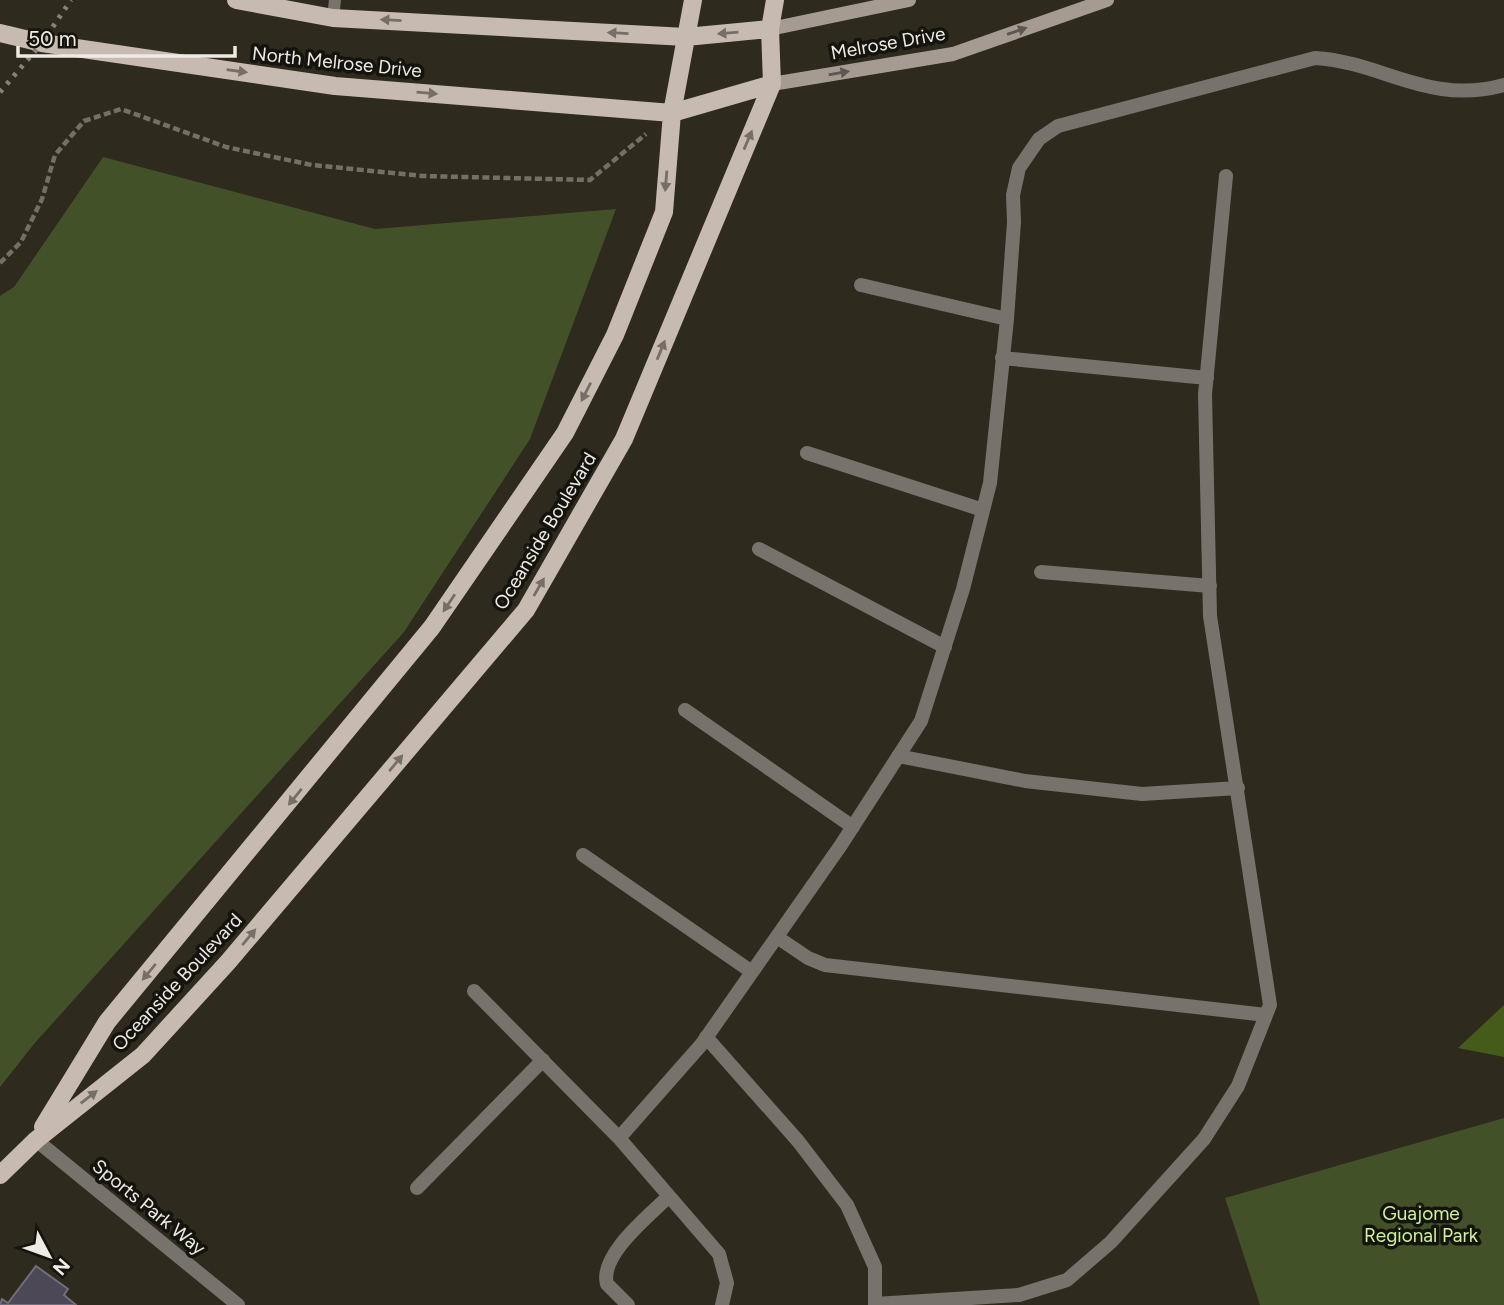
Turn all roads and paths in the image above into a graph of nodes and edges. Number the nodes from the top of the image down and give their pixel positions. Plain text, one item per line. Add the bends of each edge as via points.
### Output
1 (236, 0) edge
2 (693, 0) edge
3 (775, 0) edge
4 (909, 0) edge
5 (1107, 0) edge
6 (334, 9) edge
7 (770, 29) junction
8 (0, 33) edge
9 (686, 37) junction
10 (772, 84) junction
11 (1504, 85) edge
12 (672, 113) junction
13 (1226, 176) dead end
14 (0, 263) edge
15 (861, 285) dead end
16 (1007, 319) junction
17 (1002, 358) junction
18 (1207, 378) junction
19 (807, 453) dead end
20 (983, 510) junction
21 (759, 549) dead end
22 (1041, 572) dead end
23 (1210, 586) junction
24 (944, 646) junction
25 (685, 710) dead end
26 (898, 756) junction
27 (1238, 788) junction
28 (853, 827) junction
29 (583, 855) dead end
30 (777, 937) junction
31 (752, 972) junction
32 (474, 991) dead end
33 (1266, 1015) junction
34 (706, 1037) junction
35 (543, 1060) junction
36 (619, 1138) junction
37 (36, 1140) junction
38 (0, 1175) edge
39 (417, 1188) dead end
40 (669, 1196) junction
41 (238, 1305) edge
42 (628, 1305) edge
43 (722, 1305) edge
44 (875, 1305) edge

1 - 6 main road
2 - 9 main road, Oceanside Boulevard
3 - 7 main road, Oceanside Boulevard
4 - 7 main road, Melrose Drive
10 -> 5 main road, Melrose Drive via 953,54
9 -> 6 main road
7 -> 9 main road, Melrose Drive
7 - 10 main road, Oceanside Boulevard
8 -> 12 main road, North Melrose Drive via 335,86
9 - 12 main road, Oceanside Boulevard
10 - 12 main road, Melrose Drive
37 -> 10 main road, Oceanside Boulevard via 144,1055 526,610 624,439
11 - 16 street via 1484,91 1423,87 1339,60 1315,58 1058,126 1039,139 1019,168 1013,195
12 - 14 path via 590,180 565,180 424,176 312,165 226,147 121,109 84,121 55,155 42,200 21,242
12 -> 37 main road, Oceanside Boulevard via 664,212 615,335 565,433 432,627 107,1022
13 - 18 street
15 - 16 street
16 - 17 street
17 - 18 street
17 - 20 street via 990,483
18 - 23 street
19 - 20 street
20 - 24 street
21 - 24 street
22 - 23 street
23 - 27 street via 1210,616
24 - 26 street via 921,721
25 - 28 street
26 - 27 street via 1025,781 1142,794
26 - 28 street
27 - 33 street via 1267,973 1270,1005
28 - 30 street
29 - 31 street
30 - 31 street
30 - 33 street via 824,965
31 - 34 street
32 - 35 street
33 - 44 street via 1238,1086 1204,1139 1111,1242 1068,1280 1019,1295
34 - 36 street
34 - 44 street via 798,1140 847,1205 875,1267
35 - 36 street
35 - 39 street
36 - 40 street
37 - 38 main road
37 - 41 street, Sports Park Way
40 - 42 street via 607,1265 607,1284
40 - 43 street via 719,1254 727,1283

